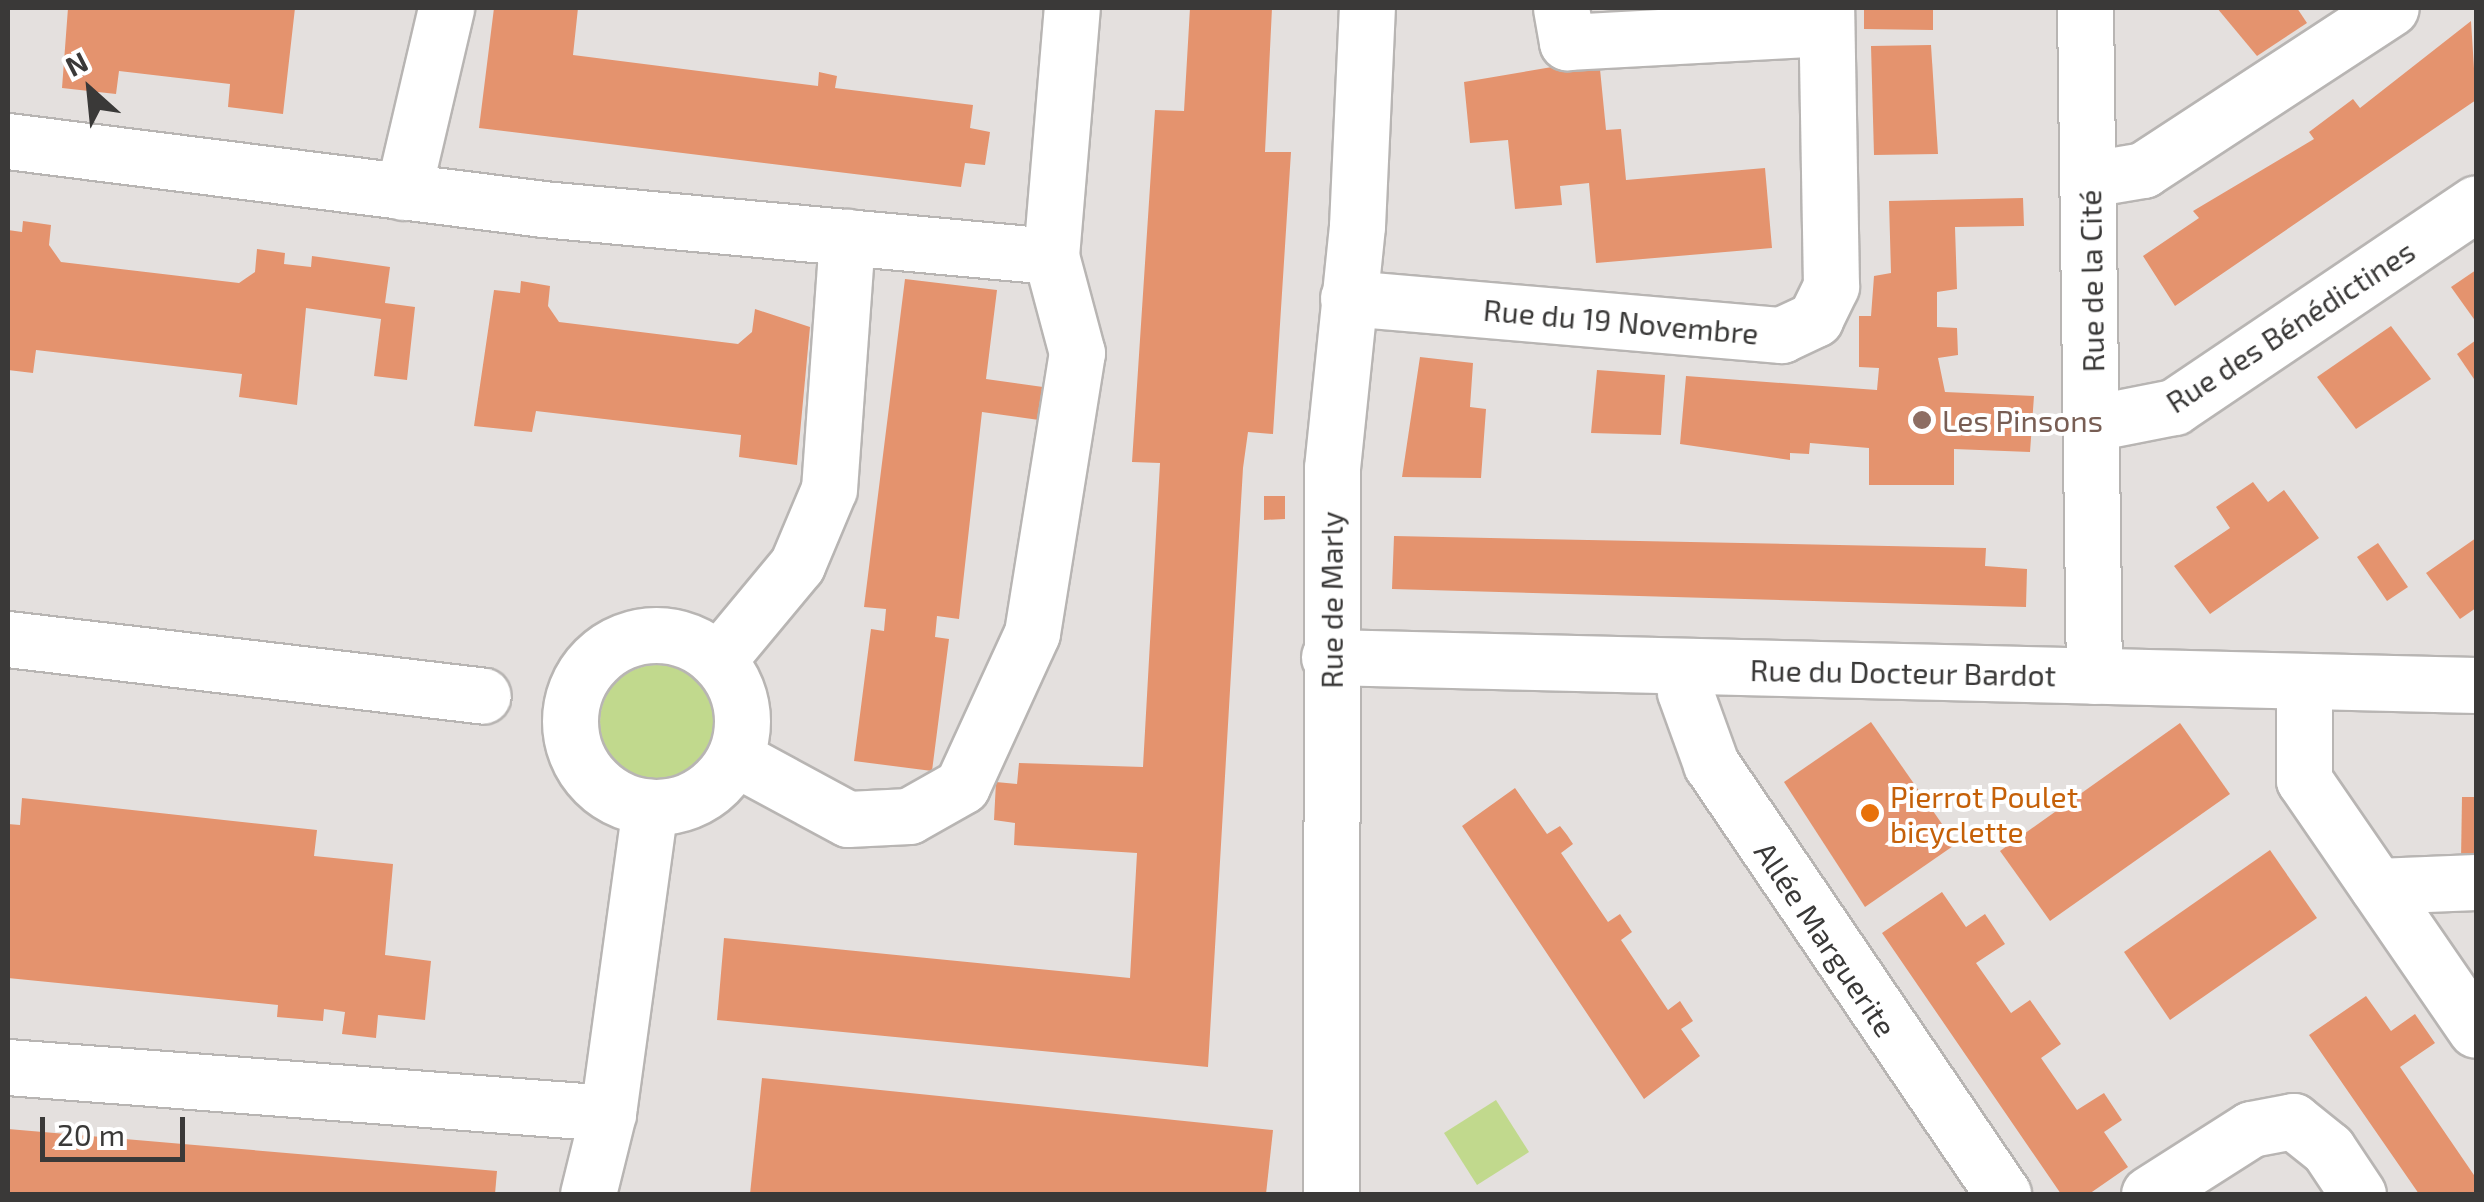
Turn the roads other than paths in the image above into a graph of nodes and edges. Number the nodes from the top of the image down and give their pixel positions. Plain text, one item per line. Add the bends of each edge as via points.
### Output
1 (446, 8) edge
2 (1072, 8) edge
3 (1366, 8) edge
4 (1562, 8) edge
5 (2085, 8) edge
6 (2378, 11) edge
7 (1826, 18) edge
8 (8, 141) edge
9 (2090, 179) junction
10 (404, 192) junction
11 (2476, 203) edge
12 (847, 237) junction
13 (1051, 256) junction
14 (1348, 298) junction
15 (2093, 423) junction
16 (8, 639) edge
17 (1330, 658) junction
18 (718, 660) junction
19 (1686, 668) junction
20 (2094, 676) junction
21 (2304, 682) junction
22 (2476, 686) edge
23 (484, 696) dead end
24 (735, 758) junction
25 (650, 807) junction
26 (2476, 882) edge
27 (2378, 886) junction
28 (2476, 1030) edge
29 (8, 1068) edge
30 (608, 1113) junction
31 (588, 1194) edge
32 (1330, 1194) edge
33 (2002, 1194) edge
34 (2149, 1194) edge
35 (2358, 1194) edge

1 - 10 street
2 - 13 street
3 - 14 street, Rue de Marly
4 - 7 street via 1568,42
5 - 9 street, Rue de la Cité
6 - 9 street via 2143,170
7 - 14 street, Rue du 19 Novembre via 1831,286 1816,319 1782,335
8 - 10 street
9 - 15 street, Rue de la Cité
10 - 12 street
11 - 15 street, Rue des Bénédictines via 2174,408
12 - 13 street
12 - 18 street via 829,489 796,565
13 - 24 street via 1078,353 1032,632 962,786 910,816 848,819
14 - 17 street, Rue de Marly via 1332,468
15 - 20 street, Rue de la Cité
16 - 23 street
17 - 19 street, Rue du Docteur Bardot
17 - 32 street, Rue de Marly
18 - 24 street via 742,706
18 - 25 street via 696,644 644,636 615,645 576,688 569,717 586,773 608,794
19 - 20 street, Rue du Docteur Bardot
19 - 33 street, Allée Marguerite via 1711,764
20 - 21 street, Rue du Docteur Bardot
21 - 22 street, Rue du Docteur Bardot
21 - 27 street via 2304,780
24 - 25 street via 693,800
25 - 30 street
26 - 27 street
27 - 28 street
29 - 30 street
30 - 31 street
34 - 35 street via 2251,1129 2293,1121 2328,1149

